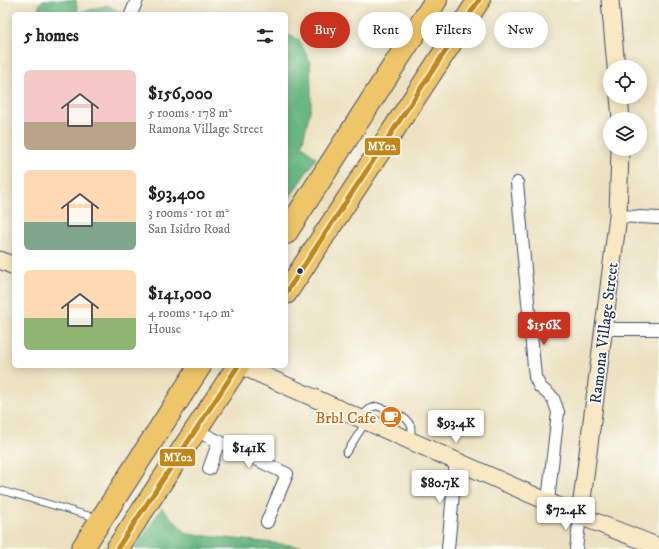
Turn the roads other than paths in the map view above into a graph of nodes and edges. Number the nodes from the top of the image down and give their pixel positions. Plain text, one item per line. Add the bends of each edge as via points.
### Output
1 (137, 0) edge
2 (436, 0) edge
3 (478, 0) edge
4 (610, 0) edge
5 (132, 12) edge
6 (615, 60) edge
7 (620, 156) edge
8 (517, 183) dead end
9 (618, 216) junction
10 (659, 218) edge
11 (288, 230) edge
12 (0, 260) edge
13 (12, 265) edge
14 (288, 290) edge
15 (604, 329) junction
16 (659, 329) edge
17 (199, 368) edge
18 (237, 368) edge
19 (247, 368) edge
20 (362, 419) junction
21 (195, 430) junction
22 (219, 442) junction
23 (346, 453) dead end
24 (456, 460) junction
25 (209, 469) dead end
26 (0, 490) edge
27 (548, 501) junction
28 (580, 516) junction
29 (101, 519) junction
30 (267, 522) dead end
31 (659, 547) edge
32 (82, 549) edge
33 (117, 549) edge
34 (448, 549) edge
35 (576, 549) edge

1 - 5 street
2 - 11 highway
3 - 14 highway
4 - 6 street
7 - 9 street, Ramona Village Street
8 - 27 street via 535,377 540,387 554,398 558,412
9 - 10 street
9 - 15 street, Ramona Village Street
12 - 13 street
15 - 16 street
15 - 28 street, Ramona Village Street
17 - 29 highway
18 - 21 highway
19 - 20 street
20 - 23 lane
20 - 24 street
21 - 22 street
21 - 33 highway
22 - 25 street
22 - 30 street via 287,474
24 - 27 street
24 - 34 street
26 - 29 lane
27 - 28 street
28 - 31 street
28 - 35 street
29 - 32 highway

